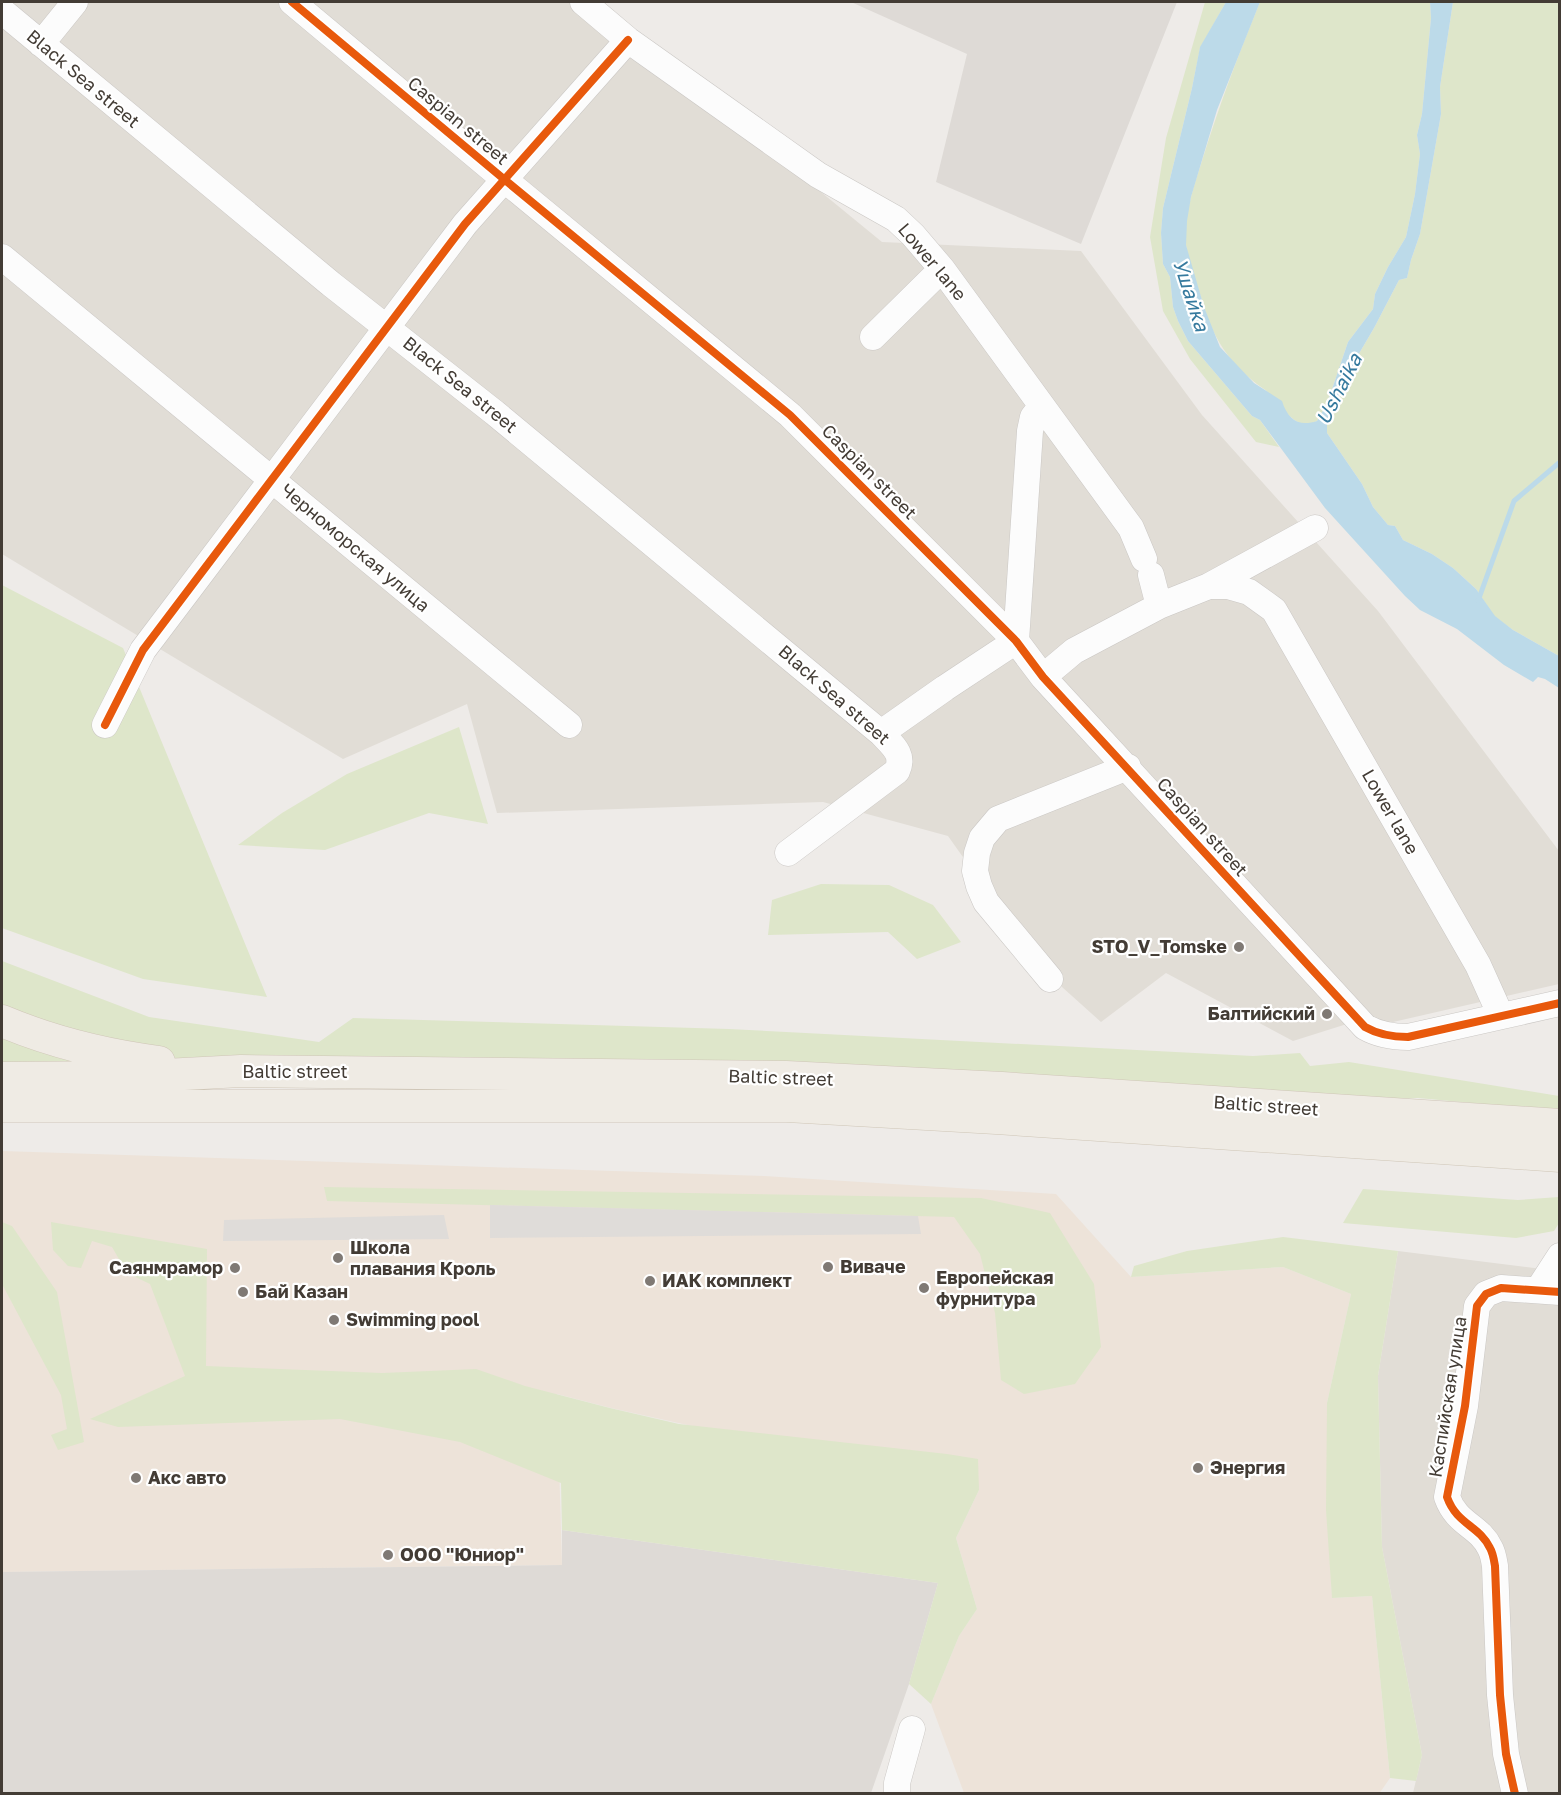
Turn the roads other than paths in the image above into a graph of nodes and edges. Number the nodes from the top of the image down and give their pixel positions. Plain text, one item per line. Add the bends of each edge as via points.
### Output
1 (75, 2) edge
2 (292, 2) edge
3 (583, 2) edge
4 (2, 11) edge
5 (628, 40) junction
6 (41, 44) junction
7 (505, 180) junction
8 (2, 257) edge
9 (942, 269) junction
10 (388, 328) junction
11 (873, 337) dead end
12 (1042, 406) junction
13 (271, 479) junction
14 (1315, 528) dead end
15 (1251, 564) junction
16 (1209, 586) junction
17 (1159, 606) junction
18 (1274, 610) junction
19 (1016, 641) junction
20 (1043, 677) junction
21 (105, 725) dead end
22 (569, 725) dead end
23 (881, 733) junction
24 (1128, 767) junction
25 (788, 853) dead end
26 (1050, 979) dead end
27 (1557, 1009) edge
28 (1501, 1016) junction
29 (2, 1021) edge
30 (241, 1071) junction
31 (2, 1078) edge
32 (2, 1106) edge
33 (1560, 1125) edge
34 (1560, 1156) edge
35 (1560, 1256) edge
36 (1549, 1291) edge
37 (912, 1729) dead end
38 (897, 1794) edge
39 (1515, 1794) edge

1 - 6 street
2 - 7 street, Caspian street
3 - 5 street, Lower lane
4 - 6 street, Black Sea street
5 - 7 street
5 - 9 street, Lower lane via 818,175 896,219
6 - 10 street, Black Sea street
7 - 10 street via 465,224
7 - 19 street, Caspian street via 790,415
8 - 13 street, Черноморская улица
9 - 11 street
9 - 12 street, Lower lane
10 - 13 street
10 - 23 street, Black Sea street
12 - 17 street, Lower lane via 1131,528
12 - 19 street via 1033,417 1030,431
13 - 21 street via 143,650
13 - 22 street, Черноморская улица
14 - 15 street, Lower lane
15 - 16 street, Lower lane
15 - 18 street, Lower lane
16 - 17 street, Lower lane
16 - 18 street, Lower lane via 1250,592
17 - 20 street via 1074,651
18 - 28 street, Lower lane via 1478,965
19 - 20 street, Caspian street
19 - 23 street
20 - 24 street, Caspian street
23 - 25 street, Black Sea street via 898,752 897,771
24 - 26 street via 998,819 982,838 975,871 986,902
24 - 28 street, Caspian street via 1365,1027 1386,1035 1408,1037
27 - 28 street
29 - 30 main road via 31,1033 127,1058
30 - 31 main road, Baltic street
30 - 33 main road, Baltic street via 786,1077
32 - 34 main road, Baltic street via 787,1106
35 - 36 street
36 - 39 street, Каспийская улица via 1501,1288 1486,1294 1478,1306 1465,1406 1447,1497 1460,1520 1481,1534 1491,1548 1500,1695
37 - 38 street

